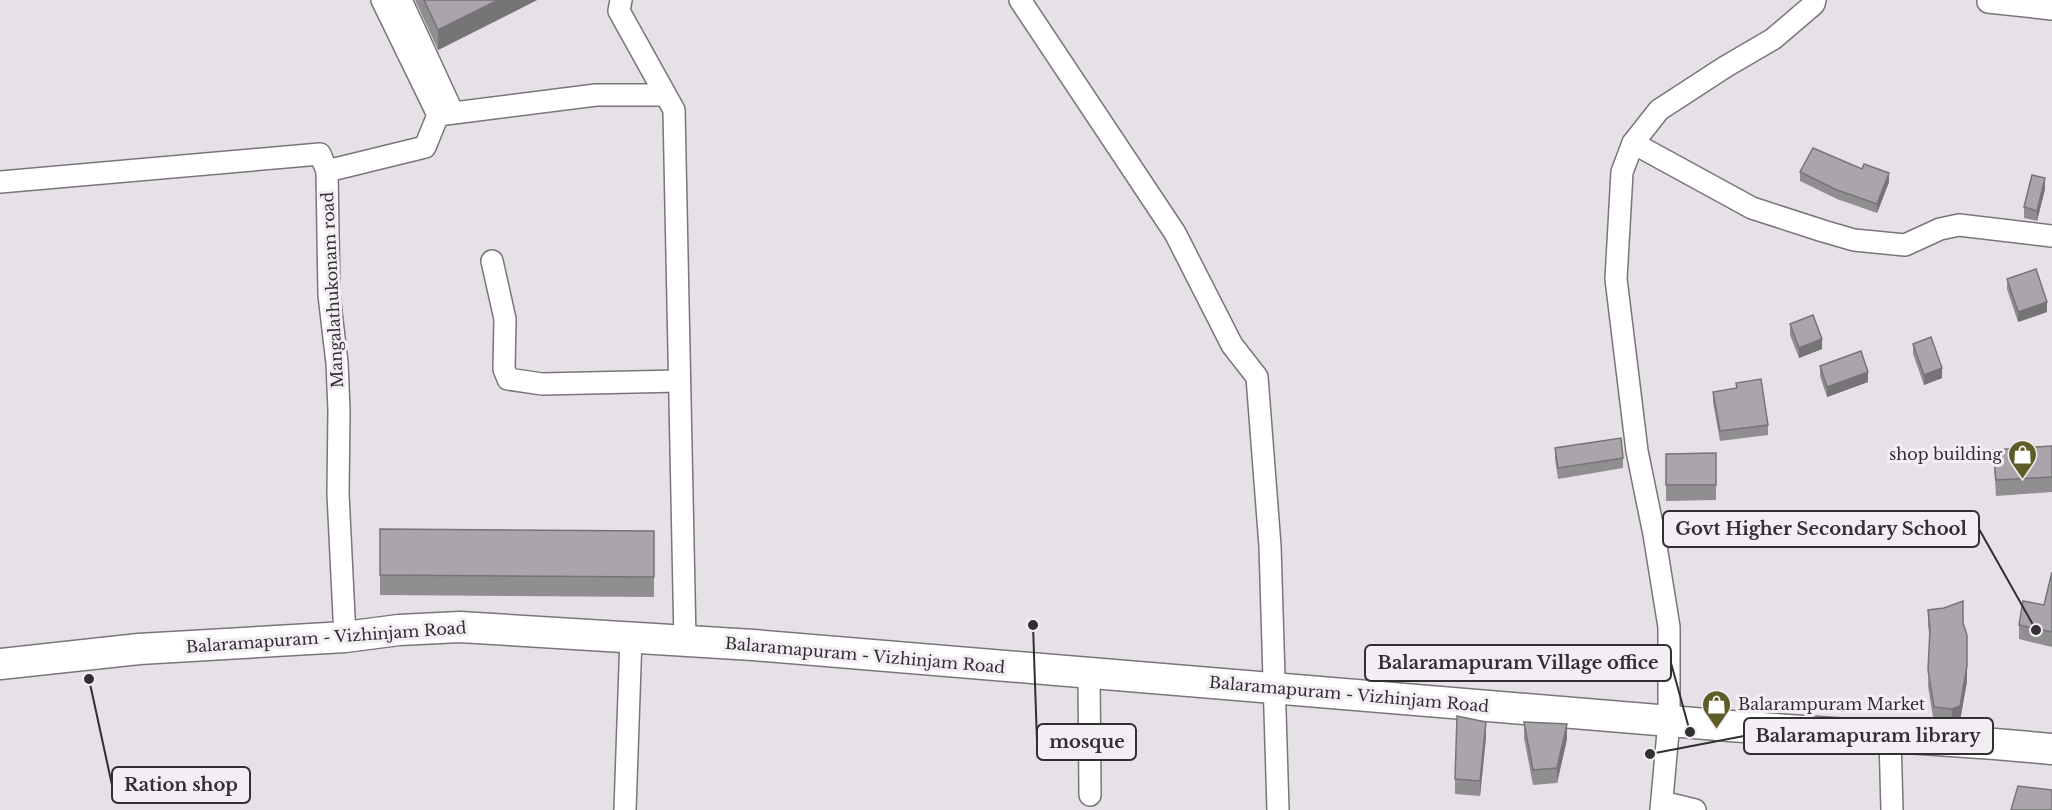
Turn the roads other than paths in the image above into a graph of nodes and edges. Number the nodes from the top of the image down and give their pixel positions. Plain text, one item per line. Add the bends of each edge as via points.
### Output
1 (382, 0) edge
2 (401, 0) edge
3 (621, 0) edge
4 (1020, 0) edge
5 (1815, 0) edge
6 (1988, 2) dead end
7 (2052, 9) edge
8 (665, 94) junction
9 (445, 115) junction
10 (1633, 143) junction
11 (327, 171) junction
12 (0, 182) edge
13 (2052, 236) edge
14 (492, 261) dead end
15 (679, 381) junction
16 (345, 637) junction
17 (631, 637) junction
18 (685, 641) junction
19 (0, 664) edge
20 (1089, 673) junction
21 (1275, 688) junction
22 (1670, 721) junction
23 (1890, 737) junction
24 (2052, 749) edge
25 (1090, 795) dead end
26 (1661, 806) edge
27 (625, 810) edge
28 (1278, 810) edge
29 (1695, 810) edge
30 (1892, 810) edge

1 - 9 street
2 - 9 street
3 - 8 street via 619,11
4 - 21 street via 1175,233 1232,345 1257,377 1266,473
5 - 10 street via 1773,39 1659,110
6 - 7 street
8 - 9 street via 596,95
8 - 15 street via 674,110
9 - 11 street, Mangalathukonam road via 424,147
10 - 13 street via 1752,208 1854,240 1905,245 1959,225
10 - 22 street via 1622,172 1616,279 1637,451 1669,627
11 - 12 street via 320,154
11 - 16 street, Mangalathukonam road via 329,295 339,398 338,494
14 - 15 street via 506,319 504,369 508,379 542,384
15 - 18 street
16 - 17 main road, Balaramapuram - Vizhinjam Road via 460,627
16 - 19 main road, Balaramapuram - Vizhinjam Road via 139,649
17 - 18 main road, Balaramapuram - Vizhinjam Road
17 - 27 street
18 - 20 main road, Balaramapuram - Vizhinjam Road
20 - 21 main road, Balaramapuram - Vizhinjam Road
20 - 25 street
21 - 22 main road, Balaramapuram - Vizhinjam Road
21 - 28 street
22 - 23 main road, Balaramapuram - Vizhinjam Road
22 - 26 street
23 - 24 main road, Balaramapuram - Vizhinjam Road
23 - 30 street
26 - 29 street

